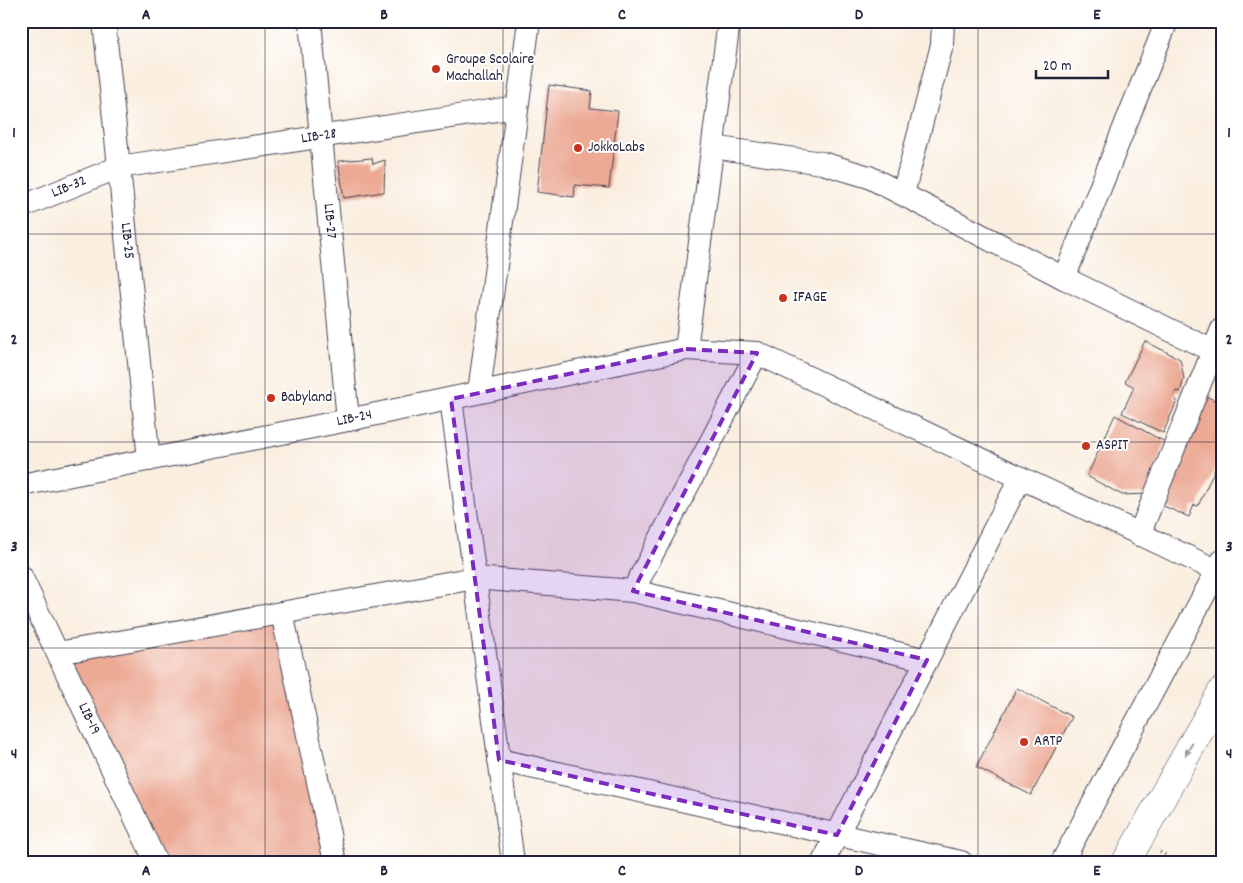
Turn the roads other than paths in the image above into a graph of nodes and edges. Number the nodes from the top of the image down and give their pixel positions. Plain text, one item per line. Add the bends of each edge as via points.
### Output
1 (104, 21) edge
2 (310, 21) edge
3 (529, 21) edge
4 (729, 21) edge
5 (944, 21) edge
6 (959, 21) edge
7 (1167, 21) edge
8 (942, 45) junction
9 (517, 107) junction
10 (321, 137) junction
11 (713, 147) junction
12 (119, 167) junction
13 (903, 194) junction
14 (21, 207) edge
15 (1064, 278) junction
16 (1222, 329) edge
17 (686, 349) junction
18 (1213, 351) junction
19 (757, 353) junction
20 (479, 392) junction
21 (451, 399) junction
22 (348, 420) junction
23 (149, 460) junction
24 (1020, 479) junction
25 (21, 485) edge
26 (1139, 535) junction
27 (1220, 568) edge
28 (21, 576) edge
29 (475, 578) junction
30 (633, 591) junction
31 (282, 613) junction
32 (58, 654) junction
33 (927, 660) junction
34 (1222, 675) edge
35 (1222, 692) edge
36 (1208, 716) junction
37 (499, 760) junction
38 (837, 835) junction
39 (156, 862) edge
40 (335, 862) edge
41 (513, 862) edge
42 (824, 862) edge
43 (960, 862) edge
44 (1062, 862) edge
45 (1126, 862) edge

1 - 12 street, LIB-25
2 - 10 street, LIB-27
3 - 9 street
4 - 11 street
5 - 8 street
6 - 8 street
7 - 15 street
8 - 13 street
9 - 10 street, LIB-28
9 - 20 street
10 - 12 street, LIB-28
10 - 22 street, LIB-27
11 - 13 street via 822,163 869,177
11 - 17 street
12 - 14 street, LIB-32
12 - 23 street, LIB-25
13 - 15 street
15 - 18 street
16 - 18 street
17 - 19 street, LIB-24
17 - 20 street, LIB-24
18 - 26 street
19 - 24 street
19 - 30 street
20 - 21 street, LIB-24
21 - 22 street, LIB-24
21 - 29 street
22 - 23 street, LIB-24
23 - 25 street, LIB-24
24 - 26 street
24 - 33 street
26 - 27 street
27 - 44 street
28 - 32 street, LIB-19
29 - 30 street
29 - 31 street
29 - 37 street
30 - 33 street
31 - 32 street
31 - 40 street
32 - 39 street, LIB-19
33 - 38 street
34 - 36 highway
35 - 36 highway
36 -> 45 highway
37 - 38 street
37 - 41 street
38 - 42 street
38 - 43 street

